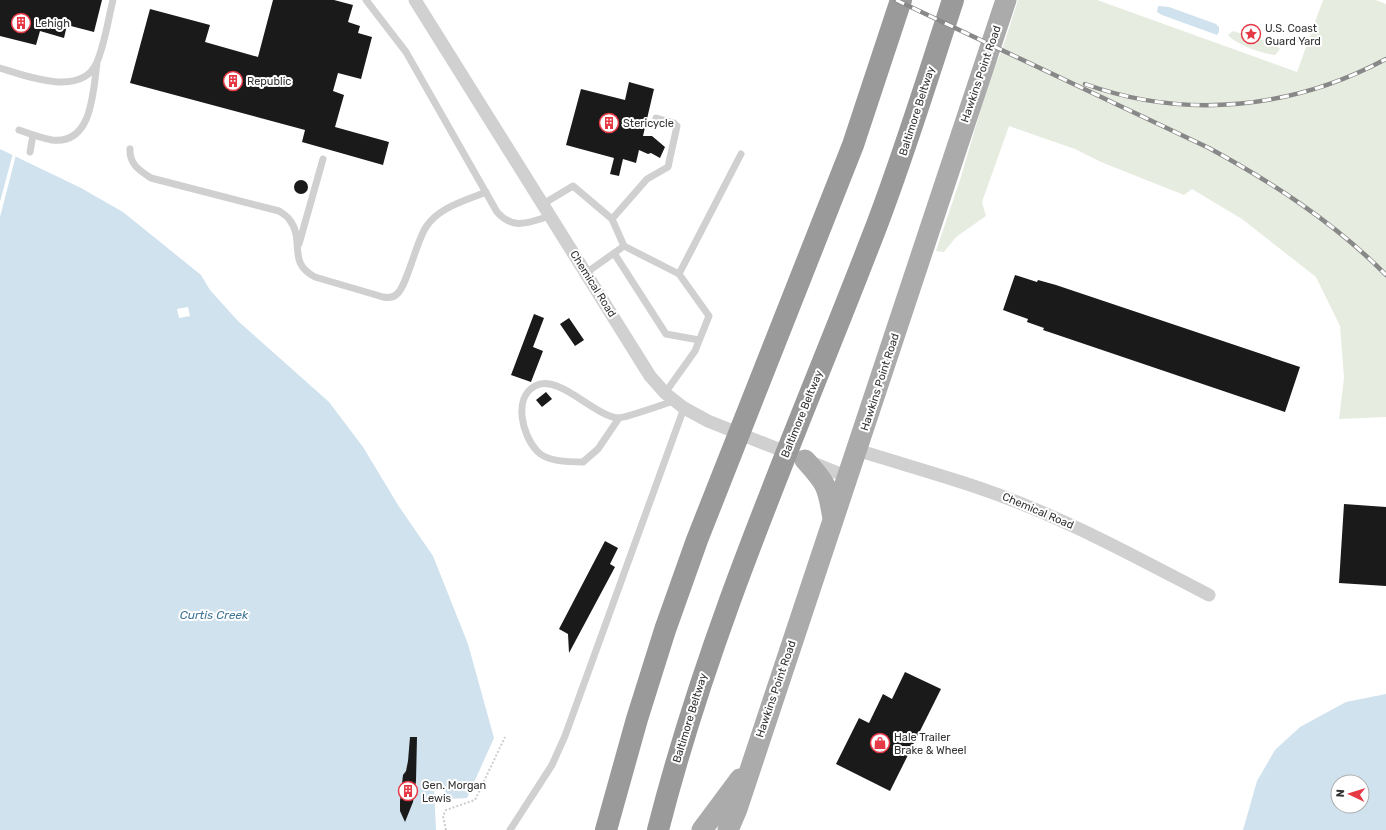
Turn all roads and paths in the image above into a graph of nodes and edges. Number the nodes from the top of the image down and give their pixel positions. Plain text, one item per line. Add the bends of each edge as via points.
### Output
1 (114, 0) edge
2 (366, 0) edge
3 (415, 0) edge
4 (901, 0) edge
5 (953, 0) edge
6 (1006, 0) edge
7 (97, 63) junction
8 (0, 68) edge
9 (656, 118) dead end
10 (19, 130) dead end
11 (33, 135) junction
12 (130, 149) dead end
13 (30, 152) dead end
14 (741, 154) dead end
15 (323, 159) dead end
16 (486, 192) junction
17 (543, 204) junction
18 (550, 216) junction
19 (612, 219) junction
20 (624, 246) junction
21 (298, 248) junction
22 (614, 253) junction
23 (586, 274) junction
24 (678, 274) junction
25 (699, 340) junction
26 (674, 401) junction
27 (619, 418) junction
28 (857, 450) junction
29 (805, 460) junction
30 (848, 477) junction
31 (833, 521) junction
32 (1209, 595) dead end
33 (505, 737) dead end
34 (751, 764) junction
35 (446, 830) edge
36 (510, 830) edge
37 (606, 830) edge
38 (658, 830) edge
39 (702, 830) edge
40 (728, 830) edge

1 - 7 lane
2 - 16 lane via 406,52
3 - 17 street, Chemical Road
4 - 37 highway via 847,160 697,540 665,630 636,719
5 - 38 highway, Baltimore Beltway via 902,158 745,557 713,646
6 - 28 main road, Hawkins Point Road
7 - 8 lane via 88,74 65,82 49,82
7 - 11 lane via 91,107 82,128 71,137 61,139
9 - 19 lane via 677,126 668,167 647,179
10 - 11 lane
11 - 13 lane
12 - 21 lane via 133,162 151,178 279,211 289,219
14 - 24 lane
15 - 21 lane
16 - 18 lane via 497,212 505,221 512,224 524,224
16 - 21 lane via 440,212 426,227 403,287 390,298 314,277 304,271 298,262
17 - 18 street, Chemical Road
17 - 19 lane via 573,186
18 - 23 street, Chemical Road
19 - 20 lane
20 - 22 lane
20 - 24 lane
22 - 23 lane
22 - 25 lane via 666,334
23 - 26 street, Chemical Road via 650,376
24 - 25 lane via 709,316
25 - 26 lane
26 - 27 lane
26 - 29 street, Chemical Road via 708,421
26 - 36 lane via 565,736 552,765
27 - 27 lane via 546,382 535,386 525,396 522,412 523,429 537,452 561,462 583,462 598,449
28 - 30 main road, Hawkins Point Road
28 - 32 street, Chemical Road via 985,490 1027,506 1078,528
29 - 30 street, Chemical Road
29 - 31 main road via 828,488
30 - 31 main road, Hawkins Point Road
31 - 34 main road, Hawkins Point Road
33 - 35 path via 475,800 446,810 443,816
34 - 39 main road
34 - 40 main road, Hawkins Point Road

